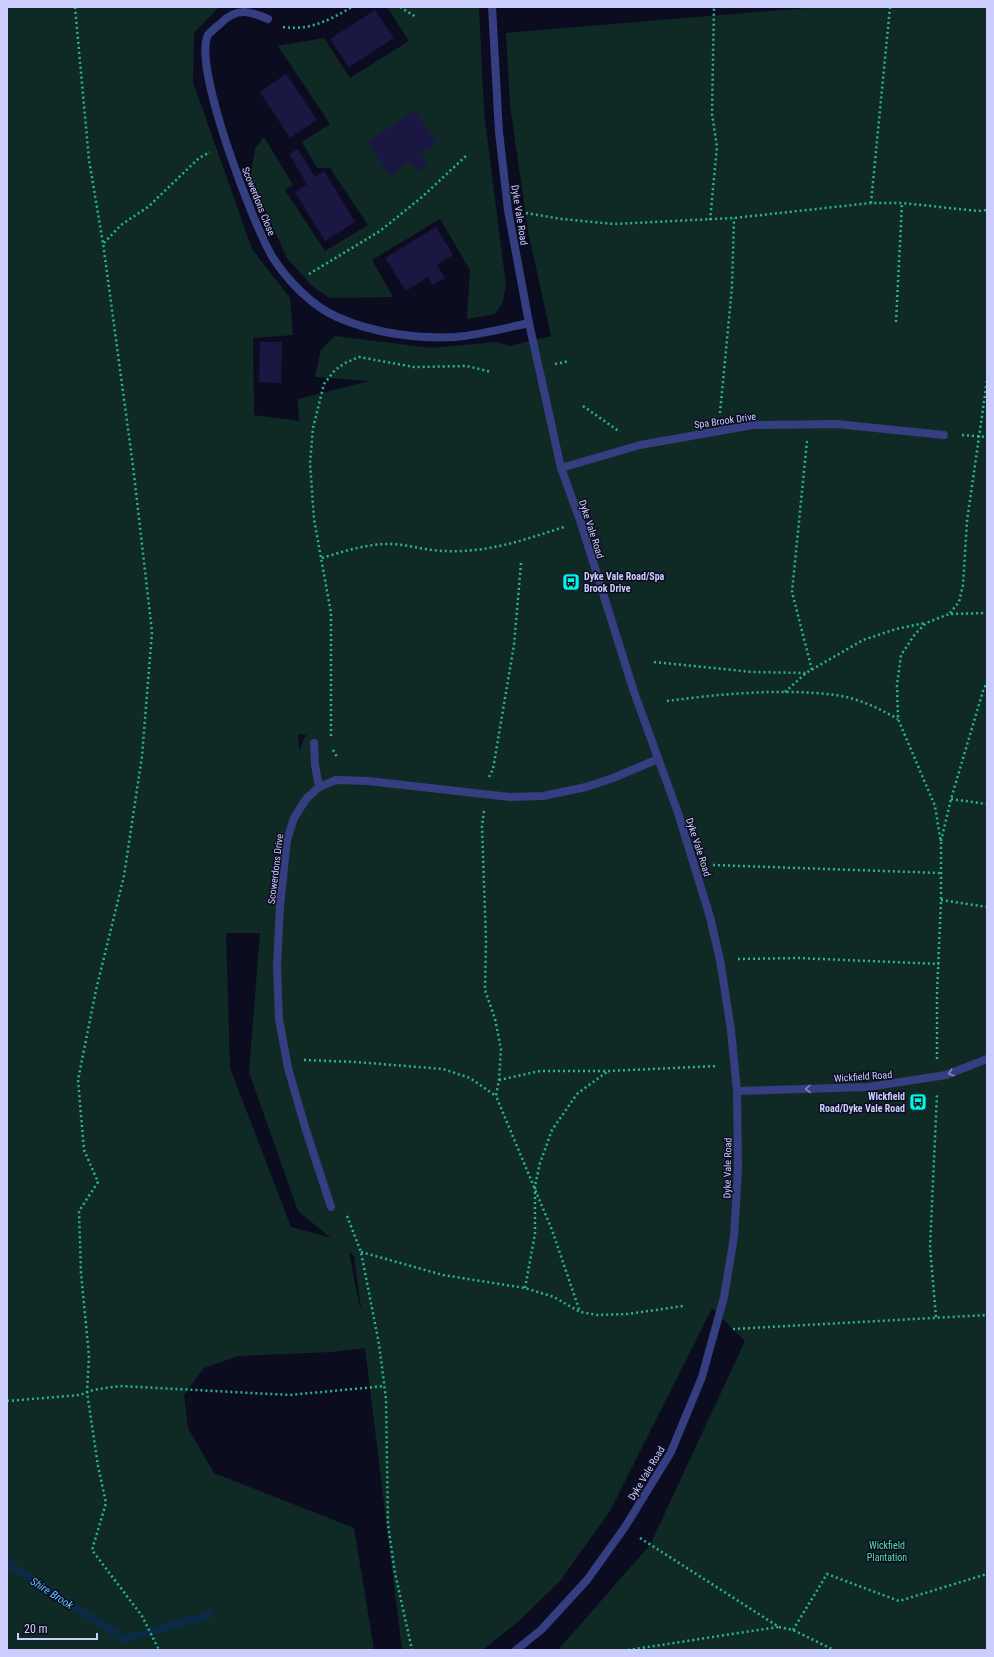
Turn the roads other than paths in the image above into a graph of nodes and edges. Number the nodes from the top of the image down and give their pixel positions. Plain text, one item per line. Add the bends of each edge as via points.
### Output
1 (492, 7) edge
2 (268, 19) road end
3 (529, 323) junction
4 (944, 435) road end
5 (562, 468) junction
6 (314, 743) dead end
7 (658, 759) junction
8 (319, 786) junction
9 (987, 1059) edge
10 (737, 1091) junction
11 (331, 1207) dead end
12 (516, 1650) edge

1 - 3 street, Dyke Vale Road via 499,132 508,210
2 - 3 street, Scowerdons Close via 254,13 239,12 225,19 208,35 207,73 226,145 262,238 274,259 294,283 314,302 336,316 390,333 456,337
3 - 5 street, Dyke Vale Road
4 - 5 street, Spa Brook Drive via 836,424 753,425 640,445
5 - 7 street, Dyke Vale Road
6 - 8 street
7 - 8 street, Scowerdons Drive via 606,781 543,796 510,797 368,781 336,780
7 - 10 street, Dyke Vale Road via 695,864 710,917 731,1030
8 - 11 street, Scowerdons Drive via 306,799 294,818 287,840 277,967 279,1019 287,1060
9 -> 10 street, Wickfield Road via 946,1075 868,1087
10 - 12 street, Dyke Vale Road via 738,1168 734,1237 724,1297 702,1376 671,1452 625,1527 587,1580 541,1630

